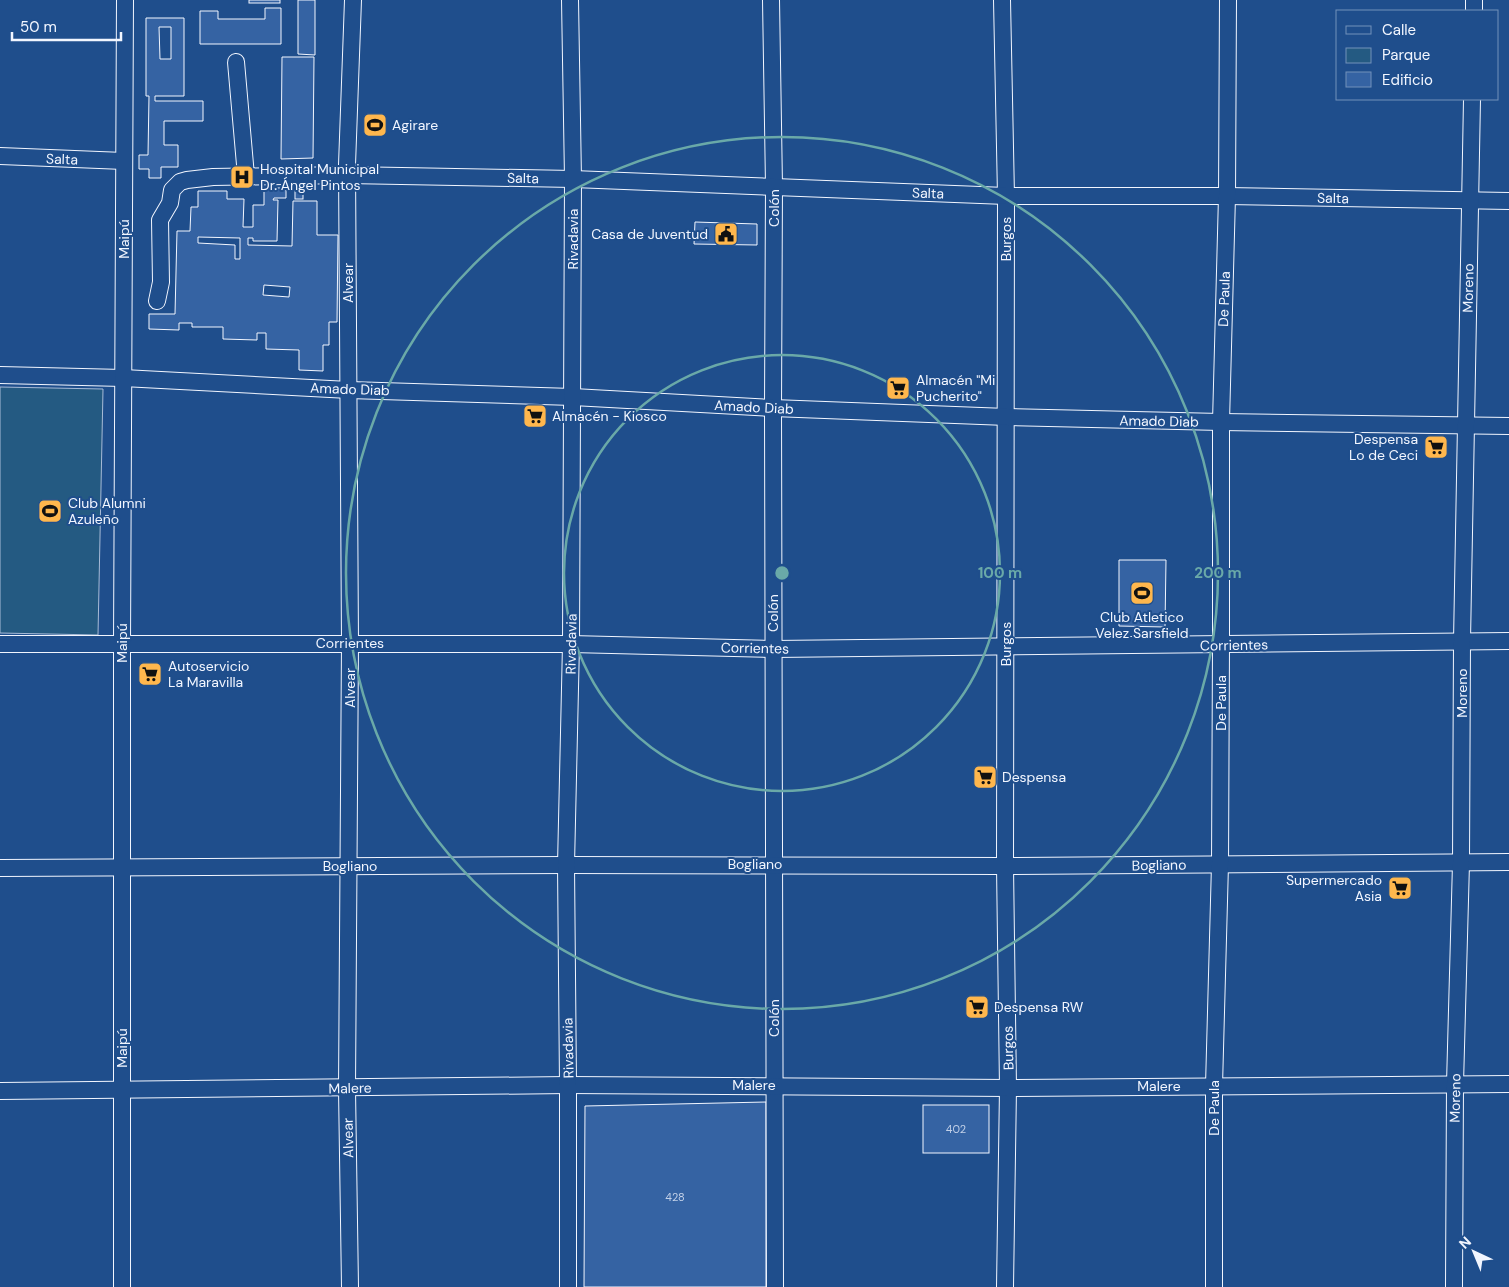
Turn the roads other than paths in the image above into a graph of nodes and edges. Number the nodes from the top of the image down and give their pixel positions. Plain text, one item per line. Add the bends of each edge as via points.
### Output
1 (125, 0) edge
2 (353, 0) edge
3 (570, 0) edge
4 (771, 0) edge
5 (1002, 0) edge
6 (1228, 0) edge
7 (236, 62) dead end
8 (1472, 100) edge
9 (0, 156) edge
10 (124, 161) junction
11 (347, 175) junction
12 (246, 176) junction
13 (573, 179) junction
14 (774, 186) junction
15 (1006, 196) junction
16 (1227, 196) junction
17 (1469, 200) junction
18 (1509, 201) edge
19 (157, 301) dead end
20 (0, 375) edge
21 (123, 378) junction
22 (349, 390) junction
23 (573, 397) junction
24 (773, 408) junction
25 (1007, 417) junction
26 (1221, 422) junction
27 (1466, 426) junction
28 (1509, 426) edge
29 (1509, 641) edge
30 (1462, 642) junction
31 (350, 643) junction
32 (0, 644) edge
33 (122, 644) junction
34 (571, 644) junction
35 (1221, 646) junction
36 (1006, 647) junction
37 (774, 649) junction
38 (1509, 862) edge
39 (1461, 863) junction
40 (775, 864) junction
41 (1220, 864) junction
42 (566, 865) junction
43 (349, 866) junction
44 (1005, 866) junction
45 (122, 867) junction
46 (0, 868) edge
47 (1455, 1084) junction
48 (1509, 1084) edge
49 (568, 1085) junction
50 (774, 1085) junction
51 (1214, 1086) junction
52 (1008, 1088) junction
53 (122, 1089) junction
54 (347, 1089) junction
55 (0, 1092) edge
56 (122, 1287) edge
57 (350, 1287) edge
58 (568, 1287) edge
59 (774, 1287) edge
60 (1006, 1287) edge
61 (1214, 1287) edge
62 (1454, 1287) edge

1 - 10 street, Maipú
2 - 11 street, Alvear
3 - 13 street, Rivadavia
4 - 14 street, Colón
5 - 15 street, Burgos
6 - 16 street, De Paula
7 - 12 street
8 - 17 street, Moreno
9 - 10 street, Salta
10 - 21 street, Maipú
11 - 12 street, Salta
11 - 13 street, Salta
11 - 22 street, Alvear
12 - 19 street, Salta via 187,180 172,190 170,203 160,220 161,282
13 - 14 street, Salta
13 - 23 street, Rivadavia
14 - 15 street, Salta
14 - 24 street, Colón
15 - 16 street, Salta
15 - 25 street, Burgos
16 - 17 street, Salta
16 - 26 street, De Paula
17 - 18 street, Salta
17 - 27 street, Moreno
20 - 21 street, Amado Diab
21 - 22 street, Amado Diab
21 - 33 street, Maipú
22 - 23 street, Amado Diab
22 - 31 street, Alvear
23 - 24 street, Amado Diab
23 - 34 street, Rivadavia
24 - 25 street, Amado Diab
24 - 37 street, Colón
25 - 26 street, Amado Diab
25 - 36 street, Burgos
26 - 27 street, Amado Diab
26 - 35 street, De Paula
27 - 28 street, Amado Diab
27 - 30 street, Moreno
29 - 30 street, Corrientes
30 - 35 street, Corrientes
30 - 39 street, Moreno
31 - 33 street, Corrientes
31 - 34 street, Corrientes
31 - 43 street, Alvear
32 - 33 street, Corrientes
33 - 45 street, Maipú
34 - 37 street, Corrientes
34 - 42 street, Rivadavia
35 - 36 street, Corrientes
35 - 41 street, De Paula
36 - 37 street, Corrientes
36 - 44 street, Burgos
37 - 40 street, Colón
38 - 39 street, Bogliano
39 - 41 street, Bogliano
39 - 47 street, Moreno
40 - 42 street, Bogliano
40 - 44 street, Bogliano
40 - 50 street, Colón
41 - 44 street, Bogliano
41 - 51 street, De Paula
42 - 43 street, Bogliano
42 - 49 street, Rivadavia
43 - 45 street, Bogliano
43 - 54 street, Alvear
44 - 52 street, Burgos
45 - 46 street, Bogliano
45 - 53 street, Maipú
47 - 48 street, Malere
47 - 51 street, Malere
47 - 62 street, Moreno
49 - 50 street, Malere
49 - 54 street, Malere
49 - 58 street, Rivadavia
50 - 52 street, Malere
50 - 59 street, Colón
51 - 52 street, Malere
51 - 61 street, De Paula
52 - 60 street, Burgos
53 - 54 street, Malere
53 - 55 street, Malere
53 - 56 street, Maipú
54 - 57 street, Alvear

